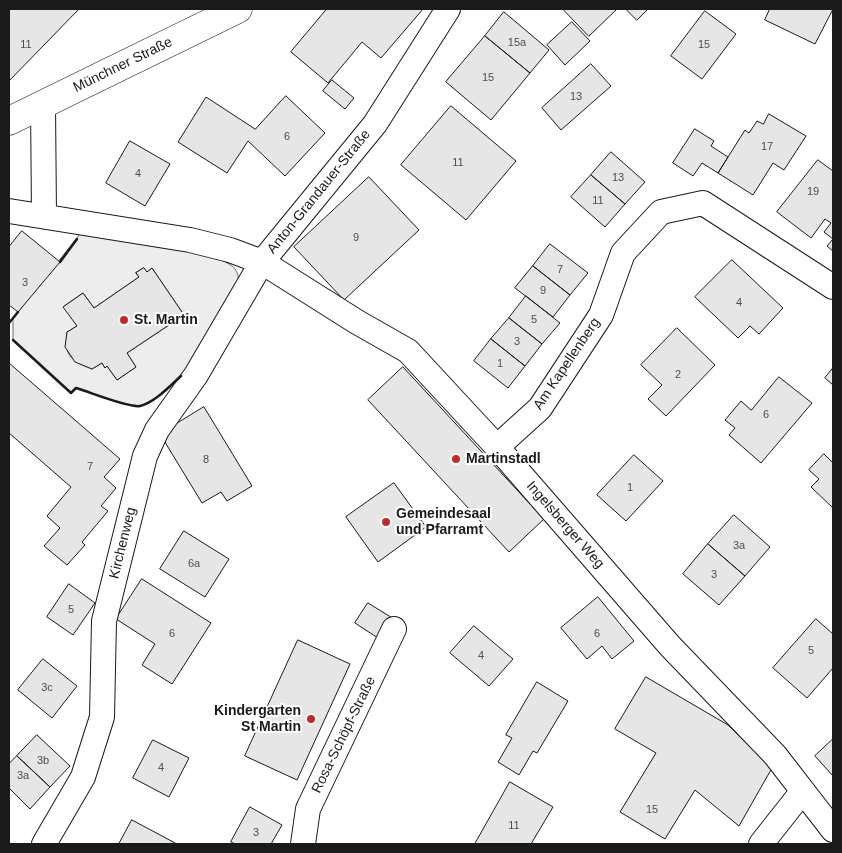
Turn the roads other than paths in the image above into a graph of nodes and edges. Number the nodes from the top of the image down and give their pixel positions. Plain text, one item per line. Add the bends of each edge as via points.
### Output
1 (238, 9) edge
2 (448, 9) edge
3 (43, 104) junction
4 (9, 121) edge
5 (9, 211) edge
6 (44, 216) junction
7 (262, 262) junction
8 (833, 287) edge
9 (497, 447) junction
10 (394, 629) dead end
11 (802, 792) junction
12 (833, 830) edge
13 (44, 844) edge
14 (303, 844) edge
15 (761, 844) edge

1 - 3 street, Münchner Straße
2 - 7 street, Anton-Grandauer-Straße via 375,124
3 - 4 street, Münchner Straße
3 - 6 street
5 - 6 street, Anton-Grandauer-Straße
6 - 7 street, Anton-Grandauer-Straße via 190,240
7 - 9 street, Ingelsberger Weg via 408,351
7 - 13 street, Kirchenweg via 196,375 157,430 145,456 104,621 102,717 83,777
8 - 9 street, Am Kapellenberg via 702,203 661,212 623,252 601,315 540,408
9 - 11 street, Ingelsberger Weg via 670,646 775,755
10 - 14 street, Rosa-Schöpf-Straße via 308,809
11 - 12 street, Ingelsberger Weg
11 - 15 street

